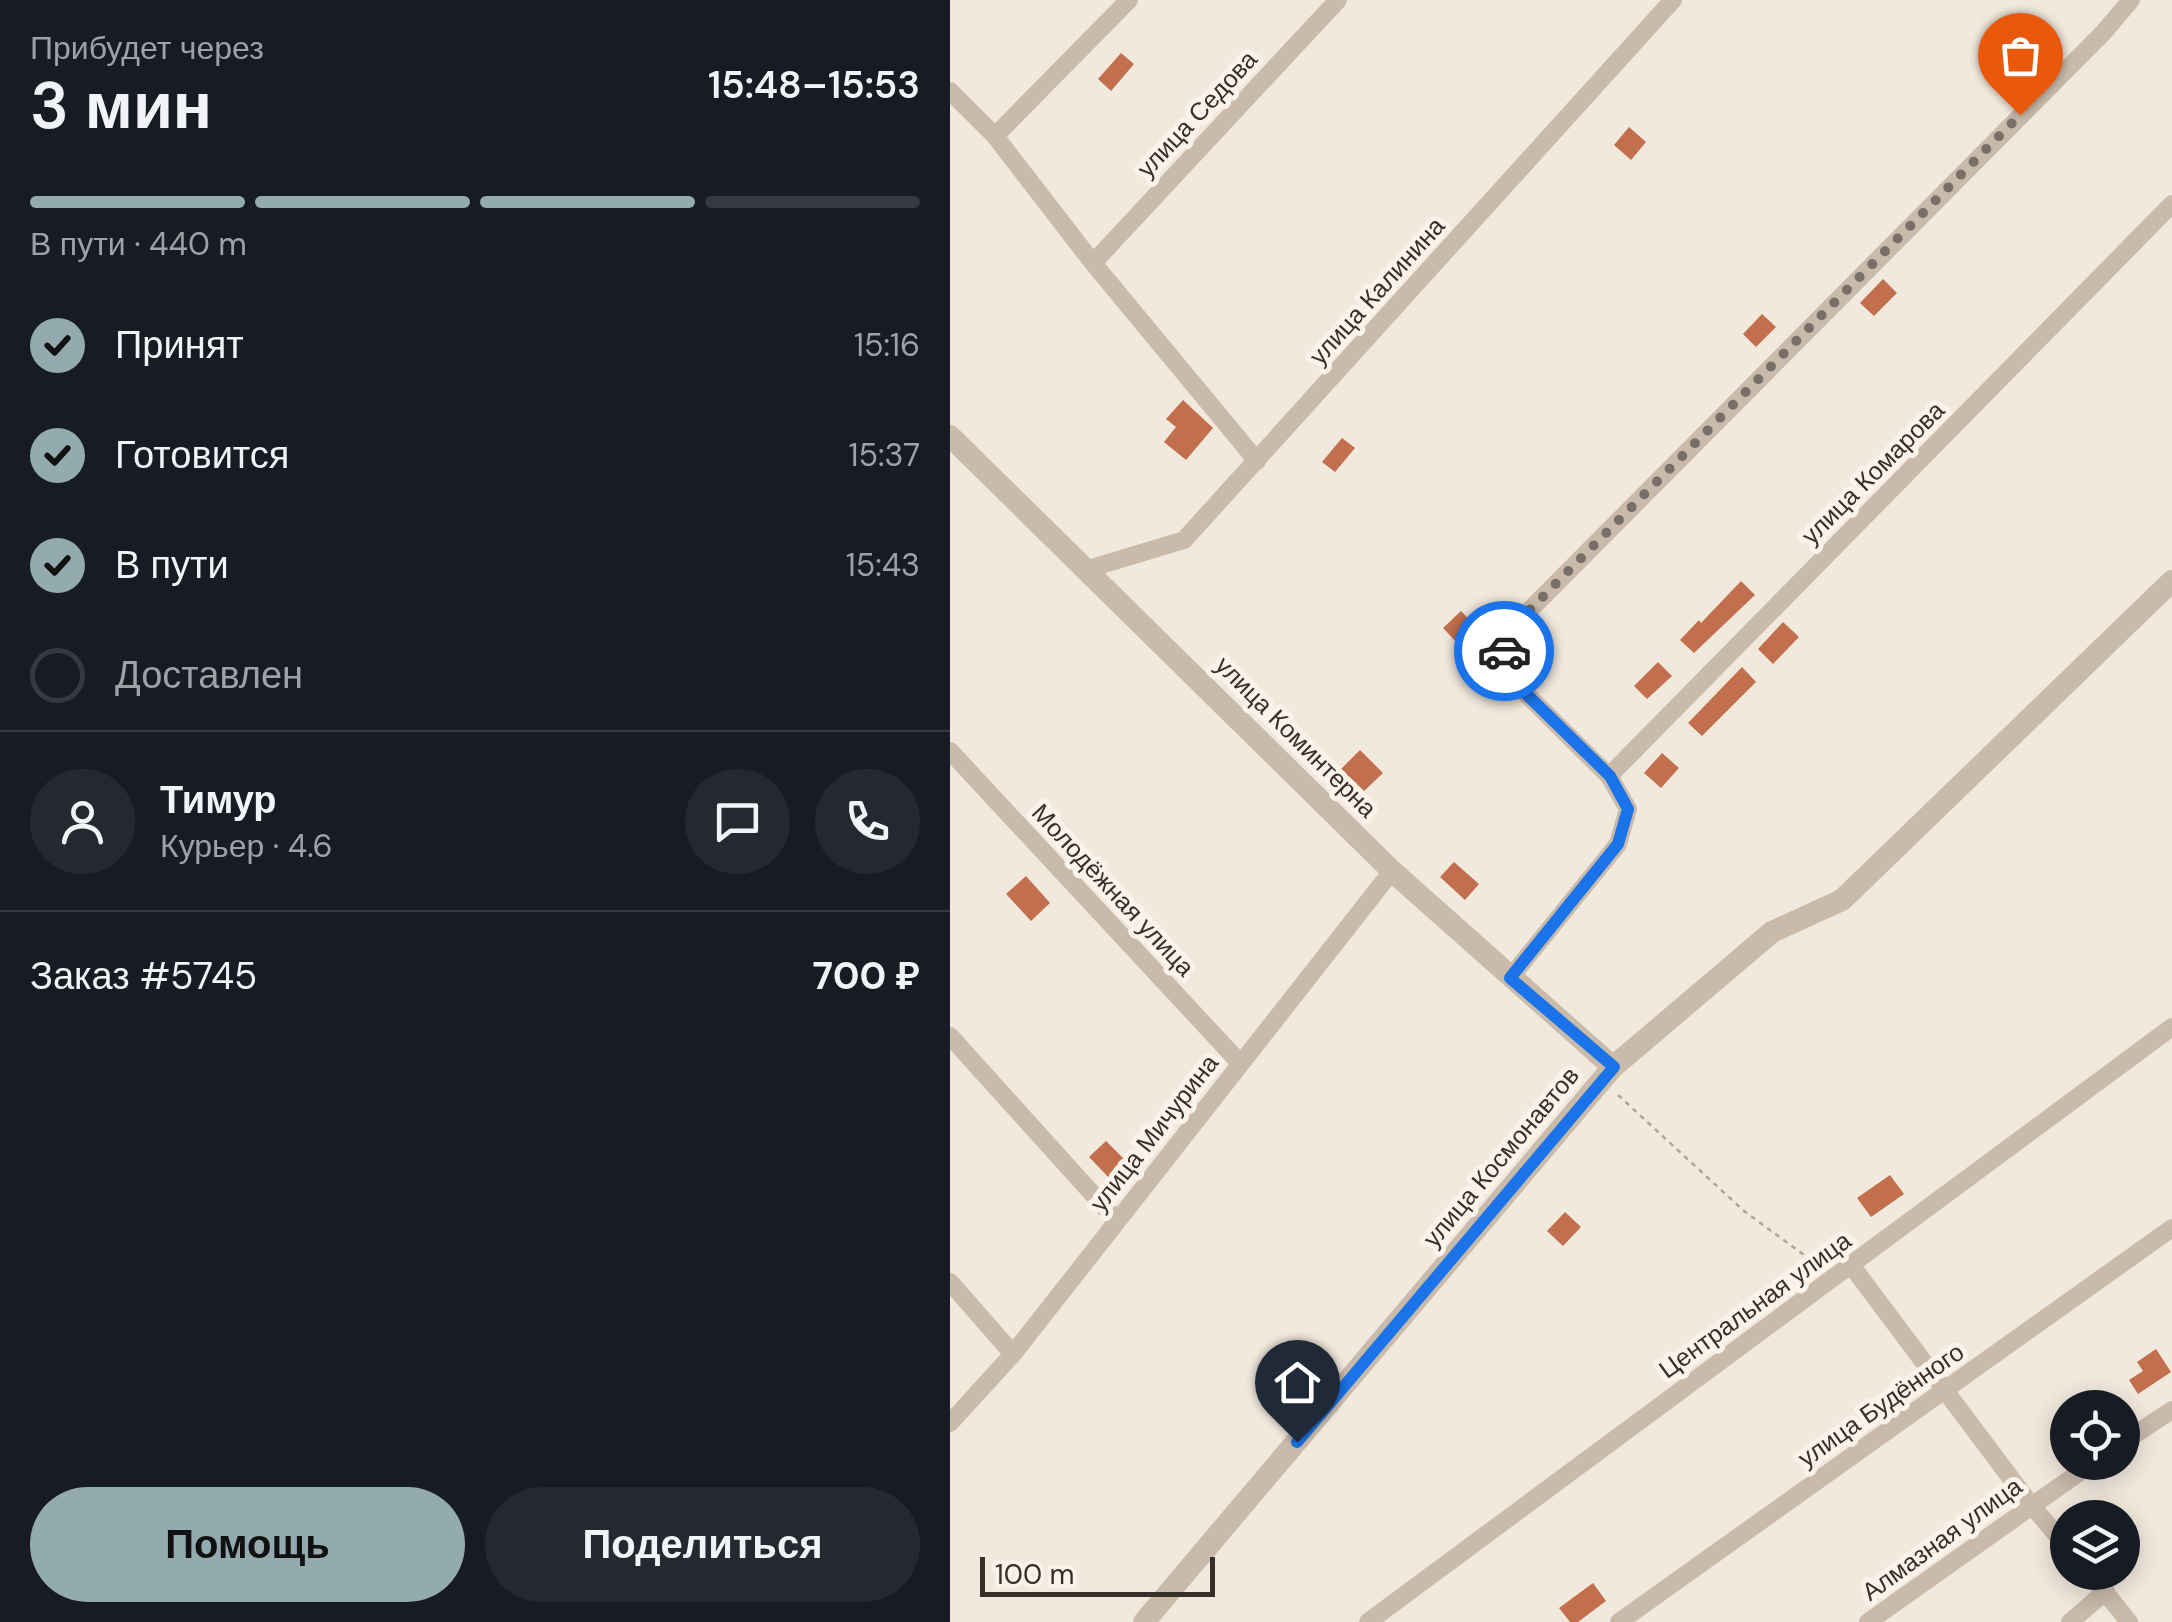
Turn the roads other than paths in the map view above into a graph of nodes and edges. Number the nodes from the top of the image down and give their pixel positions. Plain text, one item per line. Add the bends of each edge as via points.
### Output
1 (1130, 0) edge
2 (1338, 0) edge
3 (1673, 0) edge
4 (2131, 0) edge
5 (950, 90) edge
6 (996, 136) junction
7 (2172, 204) edge
8 (1094, 263) junction
9 (950, 436) edge
10 (1256, 460) junction
11 (1088, 568) junction
12 (2172, 581) edge
13 (950, 750) edge
14 (1610, 776) junction
15 (1392, 871) junction
16 (1510, 978) junction
17 (2172, 1028) edge
18 (950, 1036) edge
19 (1240, 1064) junction
20 (1608, 1074) junction
21 (1116, 1221) junction
22 (2172, 1228) edge
23 (1851, 1265) junction
24 (950, 1282) edge
25 (1013, 1354) junction
26 (1944, 1392) junction
27 (2172, 1410) edge
28 (950, 1422) edge
29 (2140, 1432) edge
30 (2068, 1480) edge
31 (2031, 1505) junction
32 (2050, 1527) edge
33 (2106, 1591) joint
34 (1144, 1622) edge
35 (1368, 1622) edge
36 (1619, 1622) edge
37 (1868, 1622) edge
38 (2070, 1622) edge
39 (2129, 1622) edge

1 - 6 street
2 - 8 street, улица Седова
3 - 10 street, улица Калинина
4 - 14 street via 1501,639 1512,680
5 - 6 street
6 - 8 street
7 - 14 street, улица Комарова
8 - 10 street
9 - 11 street, улица Коминтерна
10 - 11 street, улица Калинина via 1184,540
11 - 15 street, улица Коминтерна
12 - 20 street, улица Космонавтов via 1842,900 1772,932
13 - 19 street, Молодёжная улица
14 - 16 street via 1628,809 1618,844
15 - 16 street, улица Коминтерна
15 - 19 street, улица Мичурина
16 - 20 street, улица Коминтерна
17 - 23 street, Центральная улица
18 - 21 street
19 - 21 street, улица Мичурина
20 - 34 street, улица Космонавтов
21 - 25 street, улица Мичурина
22 - 26 street, улица Будённого
23 - 26 street
23 - 35 street, Центральная улица
24 - 25 street
25 - 28 street, улица Мичурина
26 - 31 street
26 - 36 street, улица Будённого
27 - 29 street
30 - 31 street, Алмазная улица
31 - 32 street
31 - 37 street, Алмазная улица
33 - 38 street
33 - 39 street

